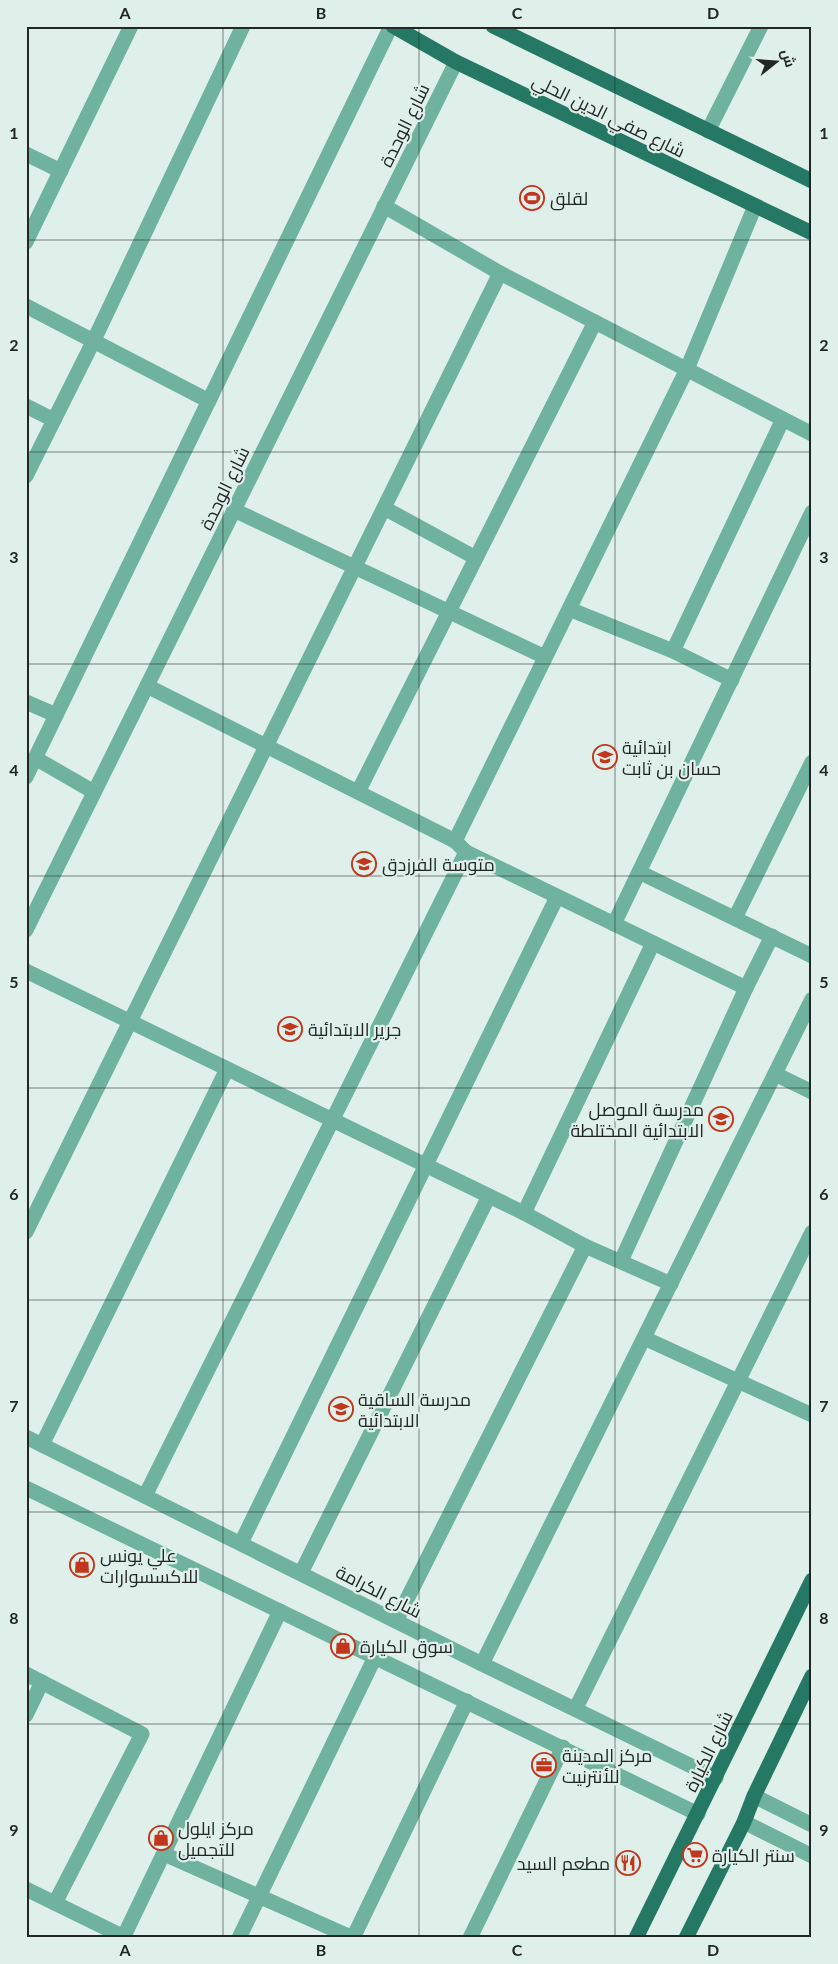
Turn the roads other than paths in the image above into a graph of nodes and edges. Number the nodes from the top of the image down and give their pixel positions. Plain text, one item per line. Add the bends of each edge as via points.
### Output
1 (131, 26) edge
2 (243, 26) edge
3 (392, 26) edge
4 (493, 26) edge
5 (761, 26) edge
6 (456, 62) junction
7 (708, 131) junction
8 (26, 154) edge
9 (61, 171) junction
10 (812, 181) edge
11 (384, 206) junction
12 (755, 206) junction
13 (812, 233) edge
14 (26, 242) edge
15 (500, 273) junction
16 (26, 306) edge
17 (595, 322) junction
18 (94, 340) junction
19 (686, 369) junction
20 (209, 401) junction
21 (26, 406) edge
22 (783, 419) junction
23 (54, 420) junction
24 (812, 434) edge
25 (26, 476) edge
26 (384, 508) junction
27 (234, 510) junction
28 (812, 512) edge
29 (806, 537) edge
30 (476, 558) junction
31 (355, 567) junction
32 (568, 609) junction
33 (449, 611) junction
34 (673, 651) junction
35 (545, 657) junction
36 (732, 680) junction
37 (147, 686) junction
38 (26, 702) edge
39 (56, 715) junction
40 (266, 746) junction
41 (35, 758) junction
42 (812, 762) edge
43 (26, 777) edge
44 (94, 792) junction
45 (358, 792) junction
46 (455, 841) junction
47 (466, 852) junction
48 (638, 872) junction
49 (557, 897) junction
50 (735, 918) junction
51 (614, 924) junction
52 (26, 930) edge
53 (772, 936) junction
54 (653, 943) junction
55 (812, 956) edge
56 (26, 971) edge
57 (746, 988) junction
58 (812, 999) edge
59 (130, 1022) junction
60 (227, 1069) junction
61 (775, 1074) junction
62 (812, 1092) edge
63 (333, 1120) junction
64 (426, 1165) junction
65 (489, 1196) junction
66 (524, 1213) junction
67 (26, 1232) edge
68 (812, 1232) edge
69 (585, 1246) junction
70 (621, 1260) junction
71 (671, 1284) junction
72 (644, 1338) junction
73 (739, 1380) junction
74 (812, 1415) edge
75 (26, 1437) edge
76 (42, 1445) junction
77 (26, 1488) edge
78 (145, 1496) junction
79 (241, 1543) junction
80 (301, 1573) junction
81 (812, 1580) edge
82 (280, 1611) junction
83 (396, 1621) junction
84 (376, 1657) junction
85 (482, 1664) junction
86 (26, 1674) edge
87 (812, 1676) edge
88 (42, 1682) junction
89 (467, 1701) junction
90 (576, 1708) junction
91 (26, 1714) edge
92 (563, 1747) junction
93 (716, 1778) junction
94 (754, 1796) junction
95 (698, 1814) junction
96 (744, 1822) junction
97 (812, 1825) edge
98 (164, 1854) junction
99 (812, 1856) edge
100 (26, 1889) edge
101 (259, 1896) junction
102 (55, 1904) junction
103 (123, 1937) edge
104 (239, 1938) edge
105 (353, 1938) edge
106 (470, 1938) edge
107 (636, 1938) edge
108 (686, 1938) edge

1 - 9 street
2 - 18 street
3 - 6 main road, شارع صفي الدين الحلي
3 - 20 street
4 - 7 main road, شارع صفي الدين الحلي
5 - 7 street
6 - 11 street, شارع الوحدة
6 - 12 main road, شارع صفي الدين الحلي
7 - 10 main road, شارع صفي الدين الحلي
8 - 9 street
9 - 14 street
11 - 15 street
11 - 27 street, شارع الوحدة
12 - 13 main road, شارع صفي الدين الحلي
12 - 19 street
15 - 17 street
15 - 26 street
16 - 18 street
17 - 19 street
17 - 30 street
18 - 20 street
18 - 23 street
19 - 22 street
19 - 32 street
20 - 39 street
21 - 23 street
22 - 24 street
22 - 34 street
23 - 25 street
26 - 30 street
26 - 31 street
27 - 31 street
27 - 37 street, شارع الوحدة
28 - 29 street
29 - 36 street
30 - 33 street
31 - 33 street
31 - 40 street
32 - 34 street
32 - 35 street
33 - 35 street
33 - 45 street
34 - 36 street
35 - 46 street
36 - 48 street
37 - 40 street
37 - 44 street, شارع الوحدة
38 - 39 street
39 - 41 street
40 - 45 street
40 - 59 street
41 - 43 street
41 - 44 street
42 - 50 street
44 - 52 street, شارع الوحدة
45 - 46 street
46 - 47 street
47 - 49 street
47 - 63 street
48 - 50 street
48 - 51 street
49 - 51 street
49 - 64 street
50 - 53 street
51 - 54 street
53 - 55 street
53 - 57 street
54 - 57 street
54 - 66 street
56 - 59 street
57 - 70 street
58 - 61 street
59 - 60 street
59 - 67 street
60 - 63 street
60 - 76 street
61 - 62 street
61 - 71 street
63 - 64 street
63 - 78 street
64 - 65 street
64 - 79 street
65 - 66 street
65 - 80 street
66 - 69 street
68 - 73 street
69 - 70 street
69 - 83 street
70 - 71 street
71 - 72 street
72 - 73 street
72 - 85 street
73 - 74 street
73 - 90 street
75 - 76 street, شارع الكرامة
76 - 78 street, شارع الكرامة
77 - 82 street
78 - 79 street, شارع الكرامة
79 - 80 street, شارع الكرامة
80 - 83 street, شارع الكرامة
81 - 93 main road, شارع الكيارة
82 - 84 street
82 - 98 street
83 - 85 street, شارع الكرامة
84 - 89 street
84 - 101 street
85 - 90 street, شارع الكرامة
86 - 88 street
87 - 94 main road
88 - 91 street
88 - 102 street via 142,1734
89 - 92 street
89 - 105 street
90 - 93 street, شارع الكرامة
92 - 95 street
92 - 106 street
93 - 95 main road, شارع الكيارة
94 - 96 main road
94 - 97 street
95 - 107 main road, شارع الكيارة
96 - 99 street
96 - 108 main road
98 - 101 street
98 - 103 street
100 - 102 street
101 - 104 street
101 - 105 street
102 - 103 street

